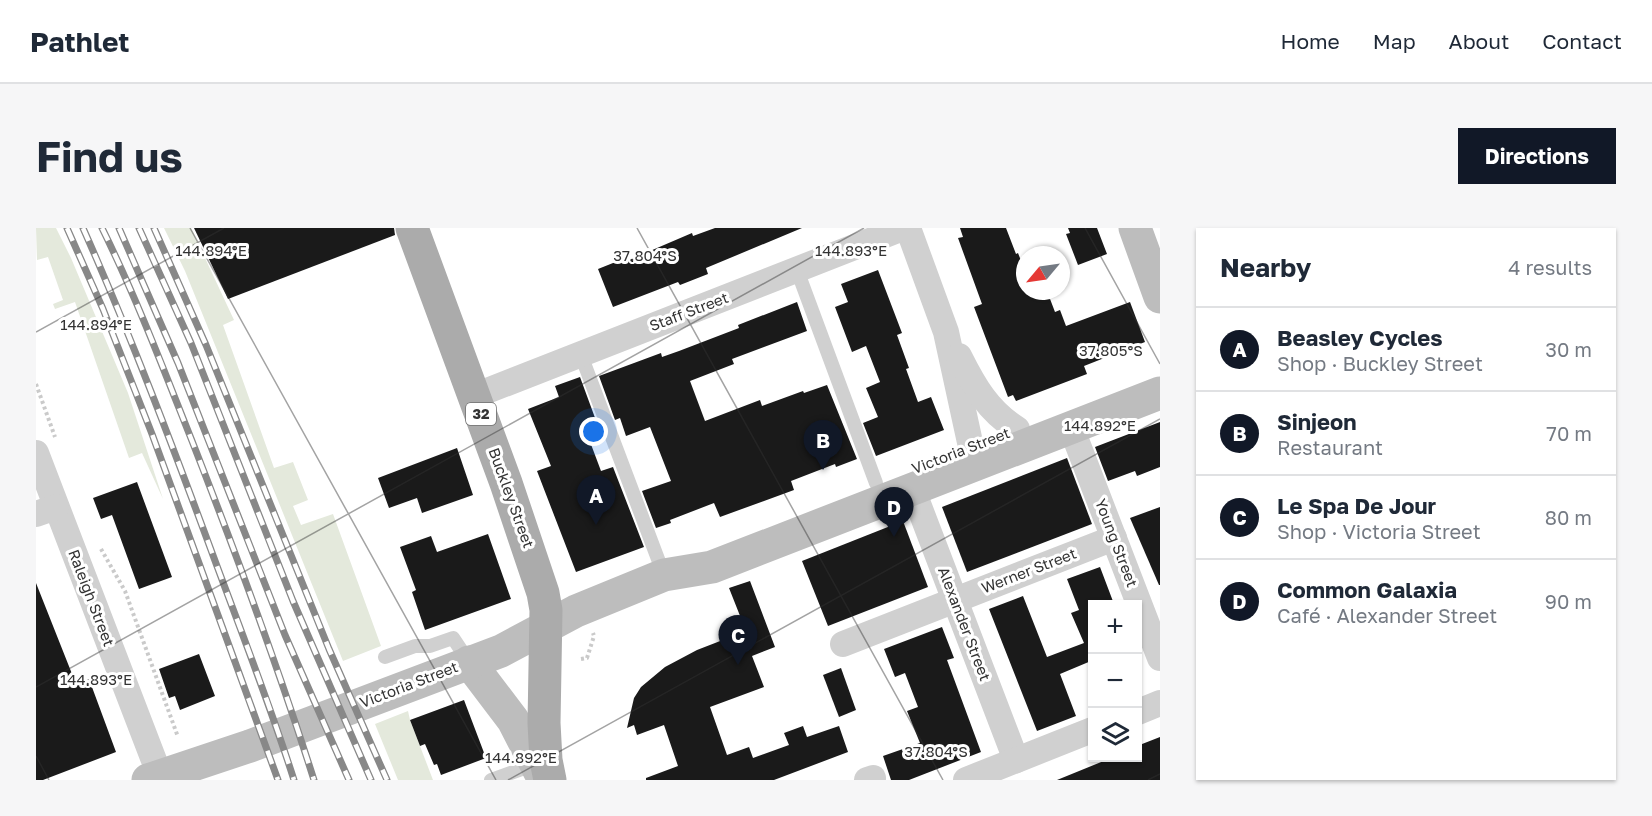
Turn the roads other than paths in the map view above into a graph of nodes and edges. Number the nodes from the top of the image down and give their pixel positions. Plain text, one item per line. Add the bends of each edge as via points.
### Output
1 (412, 228) edge
2 (905, 228) edge
3 (1135, 228) edge
4 (797, 270) junction
5 (1160, 297) edge
6 (946, 332) junction
7 (581, 355) junction
8 (1160, 373) edge
9 (1160, 393) edge
10 (474, 396) junction
11 (1071, 427) junction
12 (1017, 429) junction
13 (46, 446) edge
14 (973, 455) junction
15 (876, 483) junction
16 (912, 488) junction
17 (46, 510) edge
18 (1114, 538) junction
19 (664, 575) junction
20 (955, 600) junction
21 (546, 627) junction
22 (843, 644) dead end
23 (385, 657) dead end
24 (1160, 658) edge
25 (469, 662) junction
26 (1160, 703) edge
27 (1142, 710) edge
28 (1088, 732) edge
29 (1016, 760) junction
30 (544, 771) edge
31 (981, 777) edge
32 (154, 778) edge
33 (491, 780) edge

1 - 10 main road, Buckley Street / 32
2 - 4 street, Staff Street
2 - 6 street
3 - 5 street
4 - 7 street, Staff Street
4 - 15 lane
6 - 12 street via 984,400 997,416
6 - 14 street
7 - 10 street, Staff Street
7 - 19 lane
8 - 12 street, Victoria Street
9 - 11 street, Victoria Street
10 - 21 main road, Buckley Street / 32 via 540,581
11 - 14 street, Victoria Street
11 - 18 street, Young Street
12 - 14 street, Victoria Street
13 - 17 street, Raleigh Street
14 - 15 street, Victoria Street
14 - 16 street, Victoria Street
15 - 19 street, Victoria Street via 705,550
16 - 19 street, Victoria Street via 711,567
16 - 20 street, Alexander Street
17 - 32 street, Raleigh Street
18 - 20 street, Werner Street
18 - 24 street, Young Street
19 - 21 street, Victoria Street via 576,610
20 - 22 street, Werner Street
20 - 29 street, Alexander Street
21 - 25 street, Victoria Street
21 - 30 main road, Buckley Street / 32
23 - 25 lane via 453,638
25 - 30 street via 513,720
25 - 32 street, Victoria Street via 261,742
26 - 27 street
28 - 29 street
29 - 31 street
30 - 33 lane

